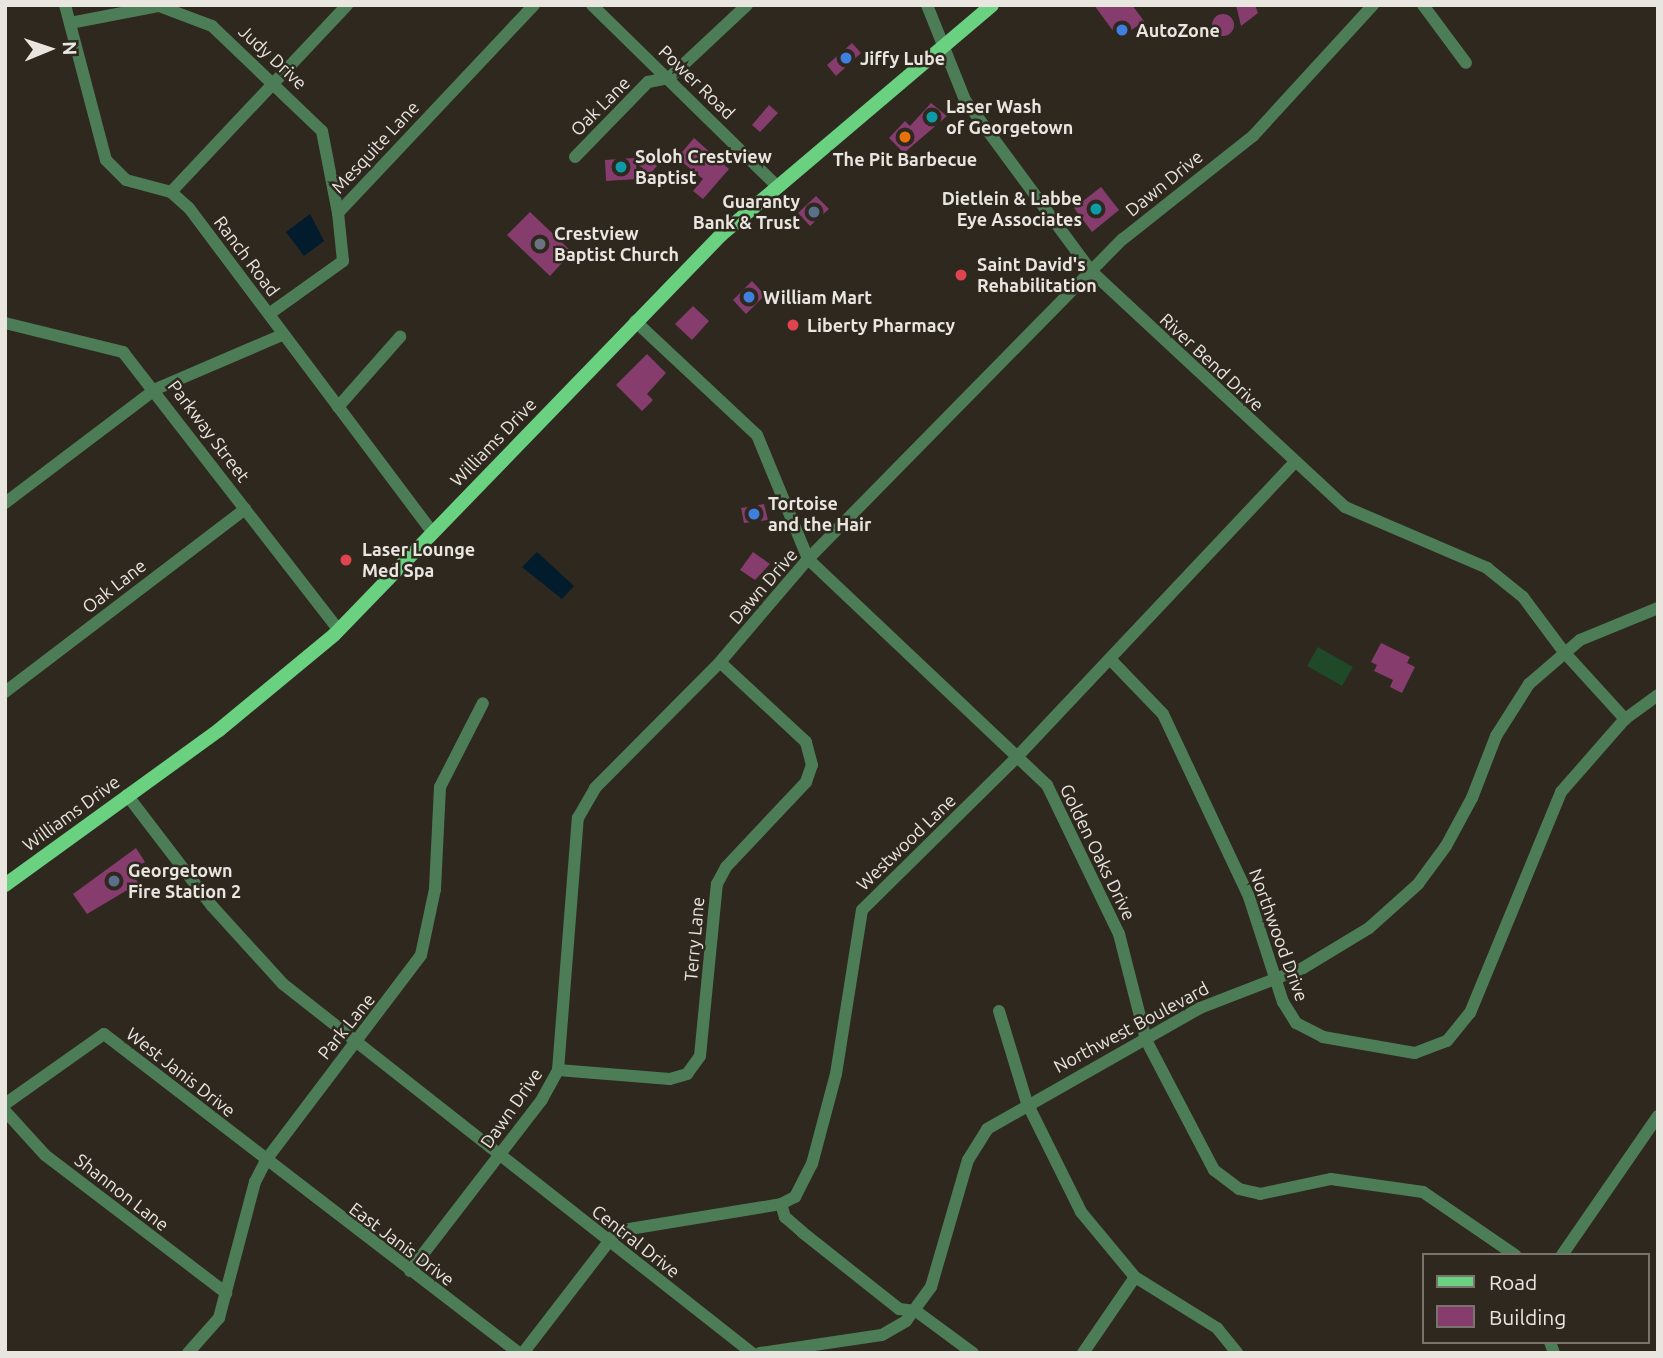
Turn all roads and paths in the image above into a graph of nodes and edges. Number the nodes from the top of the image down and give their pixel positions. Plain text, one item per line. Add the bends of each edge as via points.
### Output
1 (65, 5) edge
2 (347, 5) edge
3 (534, 5) edge
4 (592, 5) edge
5 (747, 5) edge
6 (927, 5) edge
7 (992, 5) edge
8 (1373, 5) edge
9 (1423, 5) edge
10 (70, 23) junction
11 (939, 46) junction
12 (1466, 63) dead end
13 (669, 78) junction
14 (274, 82) junction
15 (575, 156) dead end
16 (776, 185) junction
17 (171, 192) junction
18 (338, 213) junction
19 (1091, 271) junction
20 (269, 314) junction
21 (635, 321) junction
22 (5, 323) edge
23 (282, 334) junction
24 (400, 337) dead end
25 (156, 389) junction
26 (338, 407) junction
27 (1294, 463) junction
28 (5, 503) edge
29 (245, 509) junction
30 (433, 533) junction
31 (808, 559) junction
32 (1658, 608) edge
33 (339, 630) junction
34 (1564, 652) junction
35 (1110, 659) junction
36 (720, 662) junction
37 (5, 692) edge
38 (1658, 695) edge
39 (483, 703) dead end
40 (1625, 719) junction
41 (1018, 756) junction
42 (127, 795) junction
43 (5, 885) edge
44 (1276, 979) junction
45 (999, 1011) dead end
46 (1146, 1040) junction
47 (355, 1044) junction
48 (558, 1070) junction
49 (1027, 1103) junction
50 (5, 1104) edge
51 (5, 1111) edge
52 (1658, 1116) edge
53 (498, 1156) junction
54 (266, 1160) junction
55 (781, 1204) junction
56 (608, 1241) junction
57 (1512, 1253) edge
58 (1563, 1253) edge
59 (410, 1271) junction
60 (1135, 1277) junction
61 (226, 1293) junction
62 (916, 1311) junction
63 (188, 1353) edge
64 (521, 1353) edge
65 (752, 1353) edge
66 (760, 1353) edge
67 (973, 1353) edge
68 (1083, 1353) edge
69 (1237, 1353) edge

1 - 10 street
2 - 14 street
3 - 18 street, Mesquite Lane
4 - 13 street, Power Road
5 - 13 street, Oak Lane
6 - 11 street, River Bend Drive
7 - 11 main road, Williams Drive
8 - 19 street, Dawn Drive via 1253,136 1157,210
9 - 12 street
10 - 14 street, Judy Drive via 141,7 169,9 212,26
10 - 17 street via 106,160 135,184
11 - 16 main road, Williams Drive
11 - 19 street, River Bend Drive via 998,148
13 - 15 street, Oak Lane via 648,82
13 - 16 street, Power Road
14 - 17 street
14 - 18 street, Judy Drive via 322,131
16 - 21 main road, Williams Drive
17 - 20 street, Ranch Road via 189,208
18 - 20 street, Mesquite Lane via 343,261
19 - 27 street, River Bend Drive
19 - 31 street, Dawn Drive
20 - 23 street, Ranch Road
21 - 30 main road, Williams Drive
21 - 31 street, Golden Oaks Drive via 757,435
22 - 25 street, Parkway Street via 109,345 123,352
23 - 25 street
23 - 26 street, Ranch Road
24 - 26 street
25 - 28 street
25 - 29 street, Parkway Street
26 - 30 street, Ranch Road
27 - 34 street, River Bend Drive via 1345,507 1487,568 1523,597
27 - 35 street, Westwood Lane
29 - 33 street, Parkway Street
29 - 37 street, Oak Lane
30 - 33 main road, Williams Drive
31 - 36 street, Dawn Drive
31 - 41 street, Golden Oaks Drive
32 - 34 street, Northwest Boulevard via 1599,629
33 - 42 main road, Williams Drive via 219,730
34 - 40 street, River Bend Drive
34 - 44 street, Northwest Boulevard via 1528,684 1508,713 1456,830 1418,884 1353,940
35 - 41 street, Westwood Lane
35 - 44 street, Northwood Drive via 1163,714 1249,897
36 - 48 street, Dawn Drive via 581,808
36 - 48 street, Terry Lane via 803,738 812,765 806,782 726,867 718,884 700,1056 687,1074 670,1079
38 - 40 street, Northwood Drive
39 - 47 street, Park Lane via 453,753 440,787 435,889 421,956
40 - 44 street, Northwood Drive via 1557,799 1479,995 1447,1041 1415,1053 1310,1034 1286,1010
41 - 46 street, Golden Oaks Drive via 1052,794 1119,934
41 - 55 street, Westwood Lane via 862,909 844,1037 825,1116 802,1187
42 - 43 main road, Williams Drive
42 - 47 street, Central Drive via 249,949
44 - 46 street, Northwest Boulevard via 1209,1004
45 - 49 street
46 - 49 street, Northwest Boulevard
46 - 57 street, Golden Oaks Drive via 1208,1161 1239,1189 1271,1193 1331,1179 1397,1186 1432,1196
47 - 53 street, Central Drive
47 - 54 street, Park Lane
48 - 53 street, Dawn Drive
49 - 60 street via 1081,1212
49 - 62 street, Northwest Boulevard via 986,1129 968,1160 931,1287
50 - 54 street, West Janis Drive via 104,1034
51 - 61 street, Shannon Lane via 45,1155
52 - 58 street
53 - 56 street, Central Drive
53 - 59 street, Dawn Drive
54 - 59 street, East Janis Drive
54 - 61 street, Park Lane via 255,1182
55 - 56 street via 630,1225
55 - 62 street via 785,1217 899,1309
56 - 64 street
56 - 65 street, Central Drive
59 - 64 street, East Janis Drive
60 - 68 street
60 - 69 street via 1217,1328
61 - 63 street, Park Lane via 213,1329
62 - 66 street, Northwest Boulevard via 882,1335
62 - 67 street

